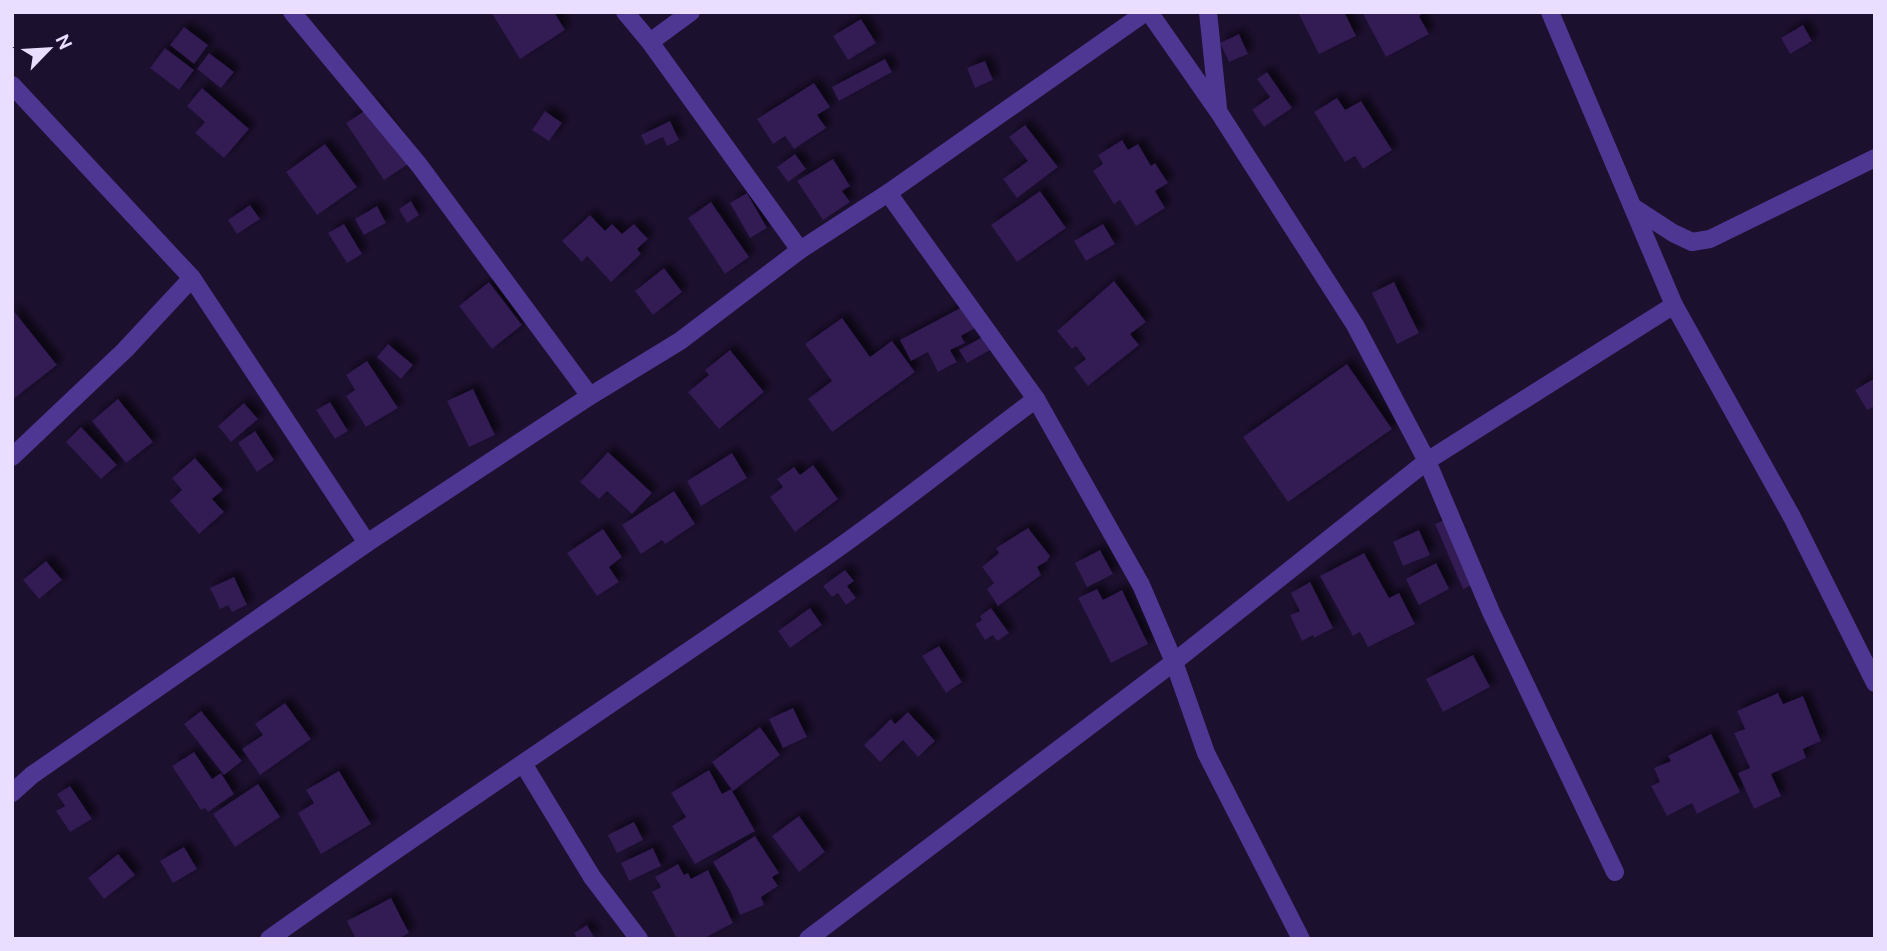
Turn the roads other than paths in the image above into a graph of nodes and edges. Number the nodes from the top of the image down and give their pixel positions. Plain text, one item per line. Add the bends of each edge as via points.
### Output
1 (292, 12) edge
2 (625, 12) edge
3 (691, 12) edge
4 (1148, 12) edge
5 (1208, 12) edge
6 (1550, 12) edge
7 (650, 42) junction
8 (12, 85) edge
9 (1218, 111) junction
10 (1875, 158) edge
11 (888, 193) junction
12 (1633, 207) junction
13 (800, 250) junction
14 (192, 278) junction
15 (1674, 304) junction
16 (590, 396) junction
17 (1036, 400) junction
18 (12, 457) edge
19 (1427, 461) junction
20 (367, 543) junction
21 (1174, 662) junction
22 (1872, 672) edge
23 (523, 765) junction
24 (12, 793) edge
25 (1615, 872) dead end
26 (821, 936) edge
27 (269, 939) edge
28 (639, 939) edge
29 (1301, 939) edge

1 - 16 street via 419,165
2 - 7 street
3 - 7 street
4 - 9 street
4 - 11 street
5 - 9 street
6 - 12 street
7 - 13 street
8 - 14 street
9 - 19 street via 1355,326
10 - 12 street via 1710,239 1692,242
11 - 13 street
11 - 17 street
12 - 15 street
13 - 16 street via 680,341
14 - 18 street via 125,351
14 - 20 street
15 - 19 street
15 - 22 street
16 - 20 street
17 - 21 street via 1141,585
17 - 23 street via 827,556
19 - 21 street
19 - 25 street via 1491,612
20 - 24 street
21 - 26 street
21 - 29 street via 1206,753
23 - 27 street
23 - 28 street via 592,877

